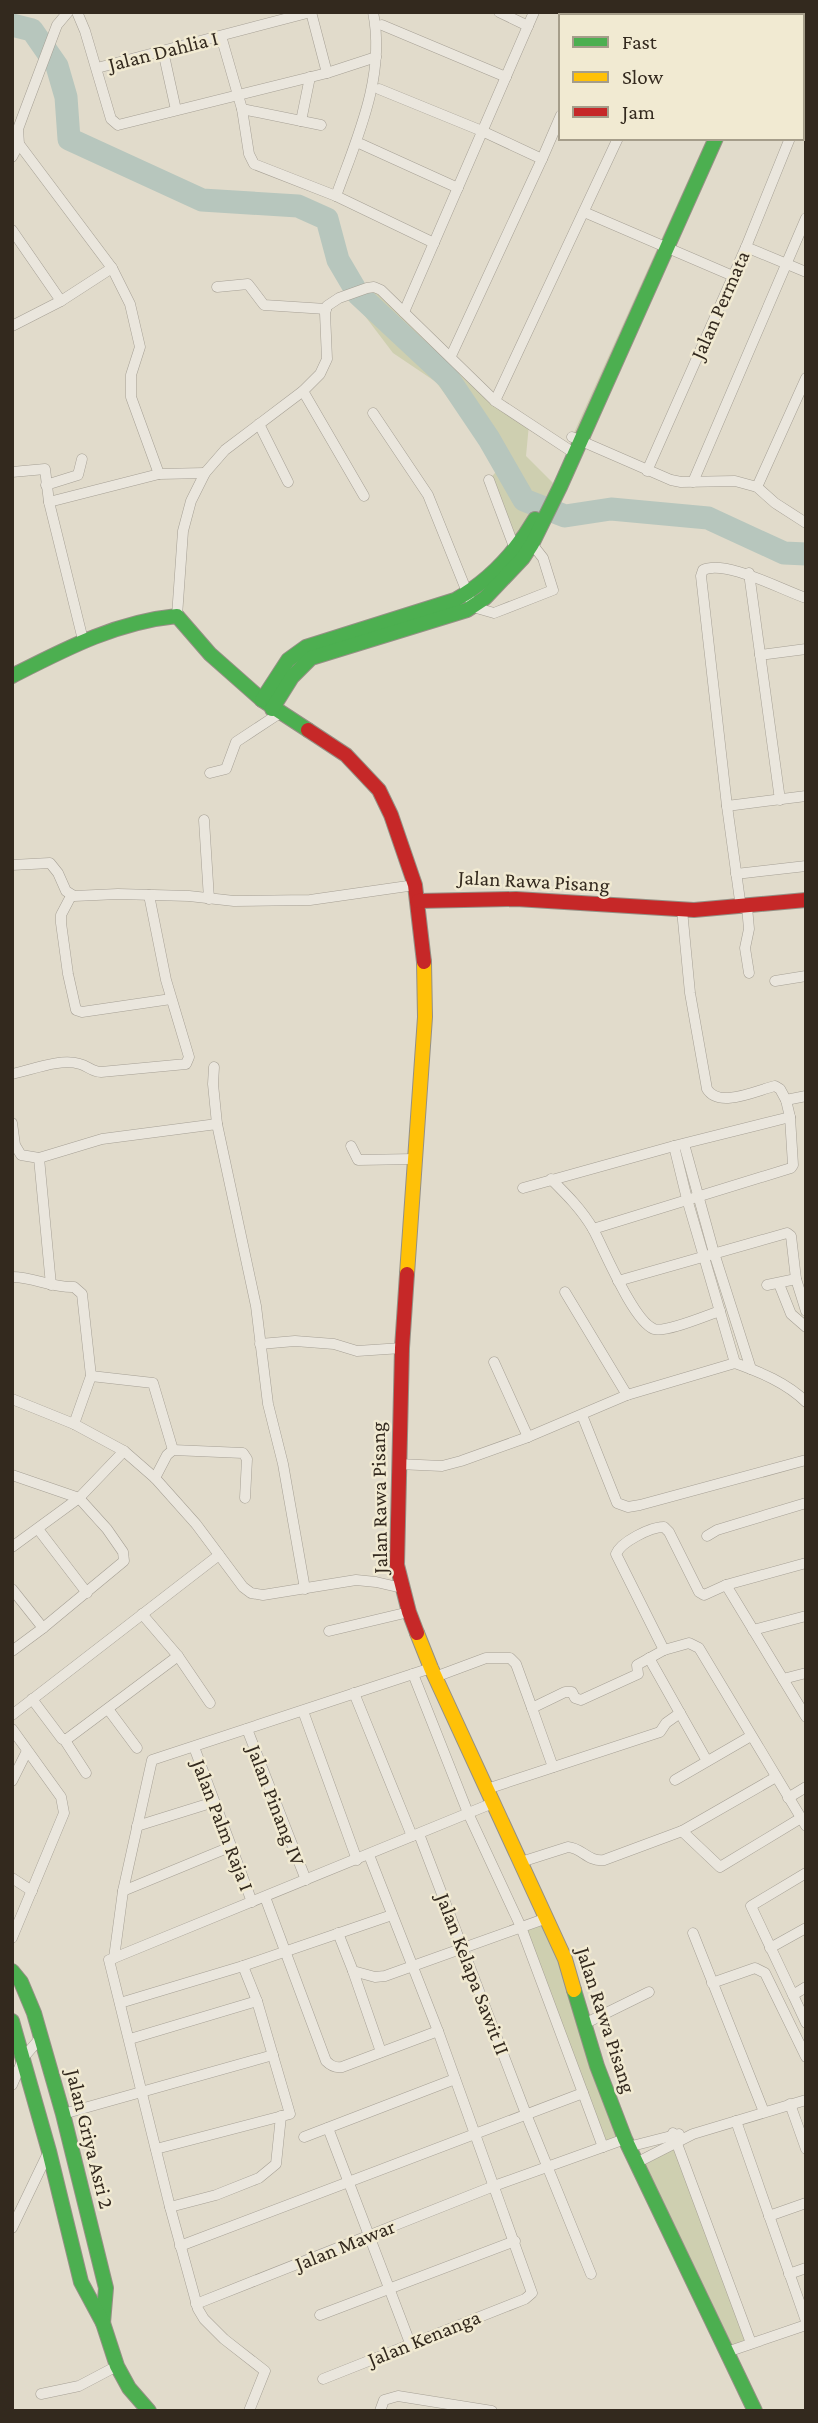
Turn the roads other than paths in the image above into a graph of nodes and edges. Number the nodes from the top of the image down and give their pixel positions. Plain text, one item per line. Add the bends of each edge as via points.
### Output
1 (68, 12) edge
2 (77, 12) edge
3 (311, 12) edge
4 (373, 12) edge
5 (499, 12) edge
6 (534, 12) edge
7 (382, 25) dead end
8 (528, 26) junction
9 (221, 36) junction
10 (163, 51) junction
11 (376, 57) junction
12 (97, 68) junction
13 (327, 73) junction
14 (310, 77) junction
15 (506, 77) junction
16 (379, 89) dead end
17 (238, 95) junction
18 (243, 109) junction
19 (176, 110) junction
20 (559, 120) edge
21 (301, 121) junction
22 (321, 125) dead end
23 (482, 131) junction
24 (15, 132) edge
25 (617, 140) edge
26 (706, 140) edge
27 (715, 140) edge
28 (789, 140) edge
29 (16, 143) edge
30 (362, 144) dead end
31 (12, 157) edge
32 (542, 159) junction
33 (458, 188) junction
34 (337, 196) junction
35 (584, 212) junction
36 (806, 218) edge
37 (12, 230) edge
38 (434, 243) junction
39 (663, 245) junction
40 (746, 247) junction
41 (786, 264) junction
42 (112, 268) junction
43 (806, 272) edge
44 (733, 276) junction
45 (216, 287) dead end
46 (61, 301) junction
47 (326, 309) junction
48 (404, 313) junction
49 (12, 326) edge
50 (451, 356) junction
51 (806, 378) edge
52 (303, 391) junction
53 (495, 401) junction
54 (373, 413) dead end
55 (259, 425) junction
56 (573, 445) junction
57 (82, 459) dead end
58 (647, 471) junction
59 (12, 472) edge
60 (205, 473) junction
61 (159, 474) junction
62 (489, 480) dead end
63 (288, 482) dead end
64 (694, 482) junction
65 (46, 485) junction
66 (757, 487) junction
67 (364, 496) dead end
68 (49, 502) junction
69 (806, 523) edge
70 (535, 528) junction
71 (532, 544) junction
72 (518, 554) junction
73 (749, 573) junction
74 (806, 598) edge
75 (470, 601) junction
76 (177, 615) junction
77 (83, 640) junction
78 (806, 649) edge
79 (760, 655) junction
80 (12, 676) edge
81 (271, 707) junction
82 (210, 773) dead end
83 (806, 796) edge
84 (780, 800) junction
85 (727, 807) junction
86 (204, 820) dead end
87 (12, 865) edge
88 (806, 866) edge
89 (736, 874) junction
90 (415, 885) junction
91 (149, 895) junction
92 (71, 896) junction
93 (209, 899) junction
94 (806, 900) edge
95 (418, 901) junction
96 (744, 907) junction
97 (682, 910) junction
98 (749, 973) dead end
99 (806, 976) edge
100 (775, 981) dead end
101 (171, 999) junction
102 (214, 1067) dead end
103 (12, 1074) edge
104 (806, 1096) edge
105 (786, 1100) junction
106 (790, 1117) junction
107 (12, 1123) edge
108 (217, 1124) junction
109 (679, 1145) junction
110 (351, 1146) dead end
111 (806, 1148) edge
112 (792, 1149) junction
113 (39, 1158) junction
114 (414, 1159) junction
115 (551, 1179) junction
116 (523, 1188) dead end
117 (700, 1195) junction
118 (687, 1199) junction
119 (593, 1229) junction
120 (709, 1254) junction
121 (12, 1277) edge
122 (796, 1279) junction
123 (618, 1281) junction
124 (779, 1284) junction
125 (51, 1285) junction
126 (766, 1285) dead end
127 (565, 1292) dead end
128 (720, 1311) junction
129 (806, 1311) edge
130 (806, 1327) edge
131 (260, 1344) junction
132 (402, 1348) junction
133 (494, 1362) dead end
134 (734, 1363) junction
135 (751, 1369) junction
136 (91, 1376) junction
137 (627, 1395) junction
138 (12, 1399) edge
139 (806, 1402) edge
140 (582, 1415) junction
141 (75, 1424) junction
142 (528, 1437) junction
143 (173, 1450) junction
144 (124, 1451) junction
145 (806, 1460) edge
146 (398, 1464) junction
147 (12, 1475) edge
148 (155, 1478) junction
149 (79, 1498) junction
150 (245, 1498) dead end
151 (806, 1503) edge
152 (38, 1529) junction
153 (707, 1536) dead end
154 (12, 1547) edge
155 (219, 1555) junction
156 (806, 1563) edge
157 (726, 1585) junction
158 (402, 1588) junction
159 (12, 1589) edge
160 (305, 1589) junction
161 (86, 1593) junction
162 (409, 1612) junction
163 (142, 1614) junction
164 (806, 1616) edge
165 (43, 1628) junction
166 (753, 1630) junction
167 (329, 1631) dead end
168 (664, 1650) junction
169 (12, 1651) edge
170 (178, 1656) junction
171 (649, 1658) junction
172 (433, 1672) junction
173 (806, 1673) edge
174 (413, 1674) junction
175 (783, 1679) junction
176 (355, 1693) junction
177 (32, 1699) junction
178 (210, 1703) dead end
179 (532, 1708) junction
180 (108, 1709) junction
181 (303, 1711) junction
182 (680, 1713) junction
183 (12, 1716) edge
184 (806, 1717) edge
185 (12, 1729) edge
186 (247, 1729) junction
187 (751, 1736) junction
188 (64, 1740) junction
189 (194, 1747) junction
190 (137, 1748) dead end
191 (27, 1751) junction
192 (707, 1761) junction
193 (553, 1767) junction
194 (86, 1773) dead end
195 (776, 1777) junction
196 (675, 1780) dead end
197 (12, 1781) edge
198 (806, 1787) edge
199 (490, 1796) junction
200 (788, 1797) junction
201 (214, 1802) junction
202 (806, 1802) edge
203 (795, 1808) junction
204 (468, 1813) junction
205 (803, 1822) edge
206 (136, 1826) junction
207 (682, 1831) junction
208 (416, 1835) junction
209 (230, 1847) junction
210 (369, 1855) junction
211 (357, 1860) junction
212 (521, 1862) junction
213 (806, 1873) edge
214 (12, 1878) edge
215 (306, 1881) junction
216 (32, 1891) junction
217 (123, 1891) junction
218 (265, 1897) junction
219 (252, 1902) junction
220 (392, 1915) junction
221 (547, 1918) junction
222 (522, 1927) junction
223 (806, 1928) edge
224 (338, 1933) junction
225 (693, 1933) dead end
226 (12, 1938) edge
227 (464, 1948) junction
228 (771, 1948) junction
229 (285, 1952) junction
230 (114, 1958) junction
231 (243, 1966) junction
232 (412, 1967) junction
233 (12, 1971) edge
234 (353, 1972) junction
235 (712, 1983) junction
236 (806, 1987) edge
237 (649, 1992) dead end
238 (793, 1995) junction
239 (257, 2001) junction
240 (120, 2003) junction
241 (12, 2021) edge
242 (586, 2023) junction
243 (806, 2023) edge
244 (438, 2031) junction
245 (40, 2038) junction
246 (130, 2039) junction
247 (382, 2052) junction
248 (25, 2055) junction
249 (273, 2056) junction
250 (806, 2057) edge
251 (455, 2079) junction
252 (12, 2085) edge
253 (142, 2092) junction
254 (583, 2093) junction
255 (806, 2100) edge
256 (790, 2104) junction
257 (764, 2112) junction
258 (526, 2114) junction
259 (63, 2115) junction
260 (281, 2116) junction
261 (736, 2121) junction
262 (328, 2128) junction
263 (475, 2133) junction
264 (304, 2137) dead end
265 (675, 2138) junction
266 (626, 2143) junction
267 (603, 2147) junction
268 (156, 2149) junction
269 (806, 2149) edge
270 (49, 2151) junction
271 (636, 2163) junction
272 (547, 2166) junction
273 (347, 2182) junction
274 (494, 2186) junction
275 (806, 2203) edge
276 (170, 2207) junction
277 (769, 2216) junction
278 (12, 2228) edge
279 (368, 2236) junction
280 (515, 2241) junction
281 (180, 2246) junction
282 (806, 2268) edge
283 (590, 2274) dead end
284 (789, 2274) junction
285 (388, 2289) junction
286 (196, 2304) junction
287 (320, 2315) dead end
288 (103, 2323) junction
289 (806, 2323) edge
290 (410, 2343) junction
291 (751, 2343) junction
292 (727, 2352) junction
293 (117, 2366) junction
294 (323, 2379) dead end
295 (41, 2394) dead end
296 (149, 2411) edge
297 (248, 2411) edge
298 (380, 2411) edge
299 (492, 2411) edge
300 (755, 2411) edge

1 - 24 street via 57,24
2 - 12 street
3 - 9 street, Jalan Dahlia I
3 - 13 street
4 - 11 street
5 - 8 street
6 - 8 street
7 - 15 street
8 - 15 street
9 - 10 street, Jalan Dahlia I
9 - 17 street
10 - 12 street, Jalan Dahlia I
10 - 19 street
11 - 13 street
11 - 34 street via 373,88
12 - 19 street via 115,124
13 - 14 street
14 - 17 street
14 - 21 street
15 - 23 street
16 - 23 street
17 - 18 street
17 - 19 street
18 - 21 street
18 - 34 street via 254,164
20 - 32 street
21 - 22 street
23 - 32 street
23 - 33 street
24 - 29 street
25 - 35 street
26 - 39 street
27 - 39 street
28 - 40 street, Jalan Permata
29 - 31 street
29 - 42 street
30 - 33 street
32 - 50 street
33 - 38 street
34 - 38 street
35 - 39 street
35 - 53 street
36 - 41 street
37 - 46 street
38 - 48 street
39 - 44 street
39 - 56 street
40 - 41 street
40 - 44 street, Jalan Permata
41 - 43 street
41 - 64 street
42 - 46 street
42 - 61 street via 130,304 139,338 130,390
44 - 58 street, Jalan Permata
45 - 47 street via 248,284 264,305
46 - 49 street
47 - 48 street via 339,298 374,287
47 - 52 street via 327,359
48 - 50 street
50 - 53 street
51 - 66 street
52 - 55 street
52 - 67 street
53 - 56 street
54 - 75 street via 428,495
55 - 60 street via 225,450
55 - 63 street
56 - 58 street
56 - 70 street
57 - 65 street via 78,475
58 - 64 street
59 - 65 street via 45,469
60 - 61 street
60 - 76 street via 183,531
61 - 68 street
62 - 72 street
64 - 66 street via 735,481
65 - 68 street
66 - 69 street
68 - 77 street
70 - 71 street
70 - 72 street
71 - 72 street
71 - 75 street via 543,558 553,590 494,613
72 - 75 street via 478,587
73 - 74 street
73 - 79 street
73 - 85 street via 711,567 701,576
75 - 81 street via 455,600 306,647
76 - 77 street
76 - 81 street via 212,656
77 - 80 street
78 - 79 street
79 - 84 street
81 - 82 street via 236,742 226,769
81 - 90 street via 346,755 379,790
83 - 84 street
84 - 85 street
85 - 89 street
86 - 93 street
87 - 92 street via 50,863
88 - 89 street
89 - 96 street
90 - 93 street via 310,900
90 - 95 street
91 - 92 street
91 - 93 street
91 - 101 street
92 - 101 street via 61,923 76,1010
94 - 96 street, Jalan Rawa Pisang
95 - 97 street, Jalan Rawa Pisang via 494,897
95 - 114 street, Jalan Rawa Pisang via 425,1017
96 - 97 street, Jalan Rawa Pisang
96 - 98 street
97 - 105 street via 690,993 707,1089 717,1098 727,1098 775,1086
99 - 100 street
101 - 103 street via 189,1057 186,1064 101,1072 80,1064 57,1064
102 - 108 street
104 - 105 street
105 - 106 street
106 - 109 street
106 - 112 street
107 - 113 street via 19,1153
108 - 113 street via 102,1139
108 - 131 street
109 - 115 street
109 - 117 street
109 - 118 street
110 - 114 street via 358,1160
111 - 112 street
112 - 117 street via 793,1165 787,1171
113 - 125 street
114 - 132 street, Jalan Rawa Pisang
115 - 116 street
115 - 119 street
117 - 118 street
117 - 120 street
118 - 119 street
118 - 120 street
119 - 123 street
120 - 122 street via 787,1233
120 - 123 street
120 - 128 street
120 - 135 street
121 - 125 street
122 - 124 street
122 - 129 street
123 - 128 street via 642,1319 657,1330
124 - 126 street
124 - 130 street via 792,1314
125 - 136 street via 77,1288 82,1294
127 - 137 street
128 - 134 street
131 - 132 street via 295,1341 357,1351
131 - 160 street
132 - 146 street, Jalan Rawa Pisang
133 - 142 street
134 - 135 street
134 - 137 street
135 - 139 street
136 - 141 street
136 - 143 street via 153,1383
137 - 140 street
138 - 141 street
140 - 142 street
140 - 145 street via 617,1503 623,1506
141 - 144 street
142 - 146 street via 451,1464
143 - 148 street
143 - 150 street via 243,1453 247,1459
144 - 148 street
144 - 149 street
146 - 158 street, Jalan Rawa Pisang via 397,1565
147 - 149 street
148 - 155 street
149 - 152 street
149 - 161 street via 124,1557
151 - 153 street
152 - 154 street
152 - 161 street
155 - 160 street via 251,1593
155 - 163 street
156 - 157 street
157 - 166 street
157 - 168 street via 706,1594 699,1592 664,1527 618,1549 616,1554
158 - 160 street via 356,1580
158 - 162 street, Jalan Rawa Pisang
159 - 165 street
161 - 165 street
162 - 167 street
162 - 172 street, Jalan Rawa Pisang
163 - 170 street
163 - 177 street
164 - 166 street
165 - 169 street
166 - 175 street
168 - 171 street
168 - 187 street via 689,1643 696,1646
170 - 178 street
170 - 180 street
171 - 179 street via 637,1665 638,1674 581,1700 565,1692
171 - 182 street
172 - 174 street
172 - 179 street via 486,1658 510,1658
172 - 199 street, Jalan Rawa Pisang
173 - 175 street
174 - 176 street
174 - 204 street
175 - 184 street
176 - 181 street
176 - 208 street, Jalan Kelapa Sawit II
177 - 183 street
177 - 188 street
179 - 193 street
180 - 188 street
180 - 190 street
181 - 186 street
181 - 211 street
182 - 192 street
182 - 193 street via 660,1732
185 - 191 street
186 - 189 street
186 - 215 street, Jalan Pinang IV
187 - 192 street
187 - 195 street
188 - 194 street
189 - 201 street, Jalan Palm Raja I
189 - 206 street via 150,1761
191 - 197 street
191 - 216 street via 65,1807
192 - 196 street
193 - 199 street
195 - 200 street
195 - 207 street
198 - 200 street
199 - 204 street
199 - 212 street, Jalan Rawa Pisang
200 - 203 street
201 - 206 street
201 - 209 street, Jalan Palm Raja I
202 - 203 street
203 - 205 street
204 - 208 street
204 - 222 street
205 - 207 street via 720,1867
206 - 217 street
207 - 212 street via 604,1860 593,1860 568,1847
208 - 210 street
208 - 227 street, Jalan Kelapa Sawit II
209 - 217 street
209 - 219 street, Jalan Palm Raja I
210 - 211 street
210 - 220 street
211 - 215 street
212 - 221 street, Jalan Rawa Pisang
213 - 228 street via 751,1906
214 - 216 street
215 - 218 street
216 - 226 street
217 - 230 street
218 - 219 street
218 - 229 street
219 - 230 street
220 - 224 street
220 - 232 street
221 - 222 street
221 - 242 street, Jalan Rawa Pisang
222 - 227 street
222 - 254 street
223 - 228 street
224 - 229 street
224 - 234 street
225 - 235 street
227 - 232 street
227 - 258 street, Jalan Kelapa Sawit II
228 - 238 street
229 - 231 street
229 - 247 street via 326,2061 337,2068
230 - 240 street via 109,1960
231 - 239 street
231 - 240 street
232 - 234 street via 375,1977
232 - 244 street
233 - 245 street, Jalan Griya Asri 2 via 27,1995
234 - 247 street
235 - 250 street via 755,1968 765,1973
235 - 257 street
236 - 238 street
237 - 242 street
238 - 243 street
239 - 246 street
239 - 249 street
240 - 246 street
241 - 248 street, Jalan Griya Asri 2
242 - 266 street, Jalan Rawa Pisang
244 - 247 street
244 - 251 street
245 - 248 street
245 - 259 street, Jalan Griya Asri 2
246 - 253 street
248 - 252 street
248 - 270 street, Jalan Griya Asri 2
249 - 253 street
249 - 260 street via 290,2114
251 - 262 street
251 - 263 street
253 - 259 street
253 - 268 street
254 - 258 street
254 - 267 street
255 - 256 street
256 - 257 street
256 - 269 street
257 - 261 street
258 - 263 street
258 - 272 street, Jalan Kelapa Sawit II
259 - 288 street, Jalan Griya Asri 2 via 106,2288
260 - 268 street
260 - 276 street via 275,2164 259,2178
261 - 265 street
261 - 277 street
262 - 264 street
262 - 273 street
263 - 273 street
263 - 274 street
265 - 266 street, Jalan Mawar
265 - 271 street
265 - 291 street
266 - 267 street, Jalan Mawar
266 - 271 street, Jalan Rawa Pisang
267 - 272 street, Jalan Mawar
268 - 276 street
270 - 278 street
270 - 288 street, Jalan Griya Asri 2 via 81,2283
271 - 292 street, Jalan Rawa Pisang
272 - 274 street, Jalan Mawar
272 - 283 street, Jalan Kelapa Sawit II
273 - 279 street
273 - 281 street
274 - 279 street, Jalan Mawar
274 - 280 street
275 - 277 street
276 - 281 street
277 - 284 street
279 - 285 street
279 - 286 street, Jalan Mawar
280 - 285 street
280 - 290 street, Jalan Kenanga via 532,2291 524,2299
281 - 286 street
282 - 284 street
284 - 289 street
285 - 287 street
285 - 290 street
286 - 297 street via 224,2339 264,2369
288 - 293 street, Jalan Griya Asri 2
289 - 291 street
290 - 294 street, Jalan Kenanga
291 - 292 street
292 - 300 street, Jalan Rawa Pisang
293 - 295 street via 79,2386
293 - 296 street, Jalan Griya Asri 2
298 - 299 street via 384,2399 398,2396

